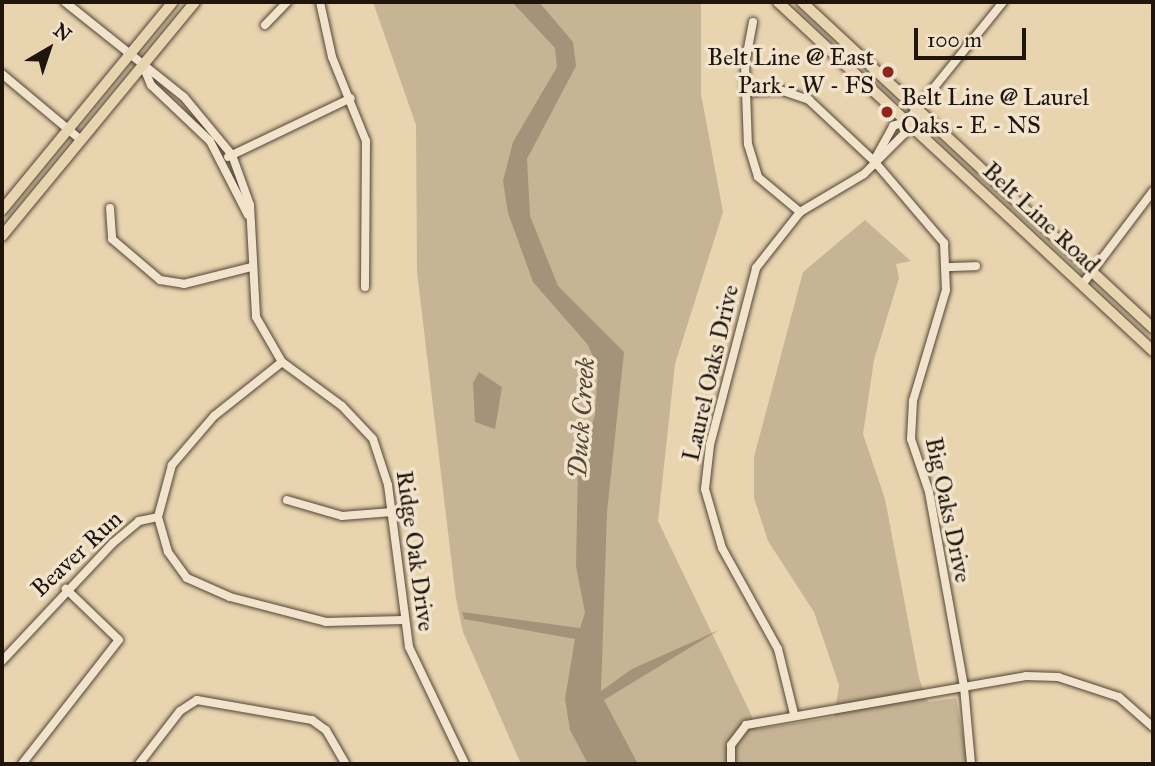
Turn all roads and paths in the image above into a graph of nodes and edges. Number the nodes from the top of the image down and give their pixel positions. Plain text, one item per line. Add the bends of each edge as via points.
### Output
1 (65, 2) edge
2 (173, 2) edge
3 (195, 2) edge
4 (287, 2) edge
5 (320, 2) edge
6 (778, 2) edge
7 (802, 2) edge
8 (1003, 2) edge
9 (753, 22) dead end
10 (265, 25) dead end
11 (848, 45) junction
12 (129, 55) junction
13 (837, 57) junction
14 (143, 65) junction
15 (2, 74) edge
16 (747, 92) junction
17 (351, 98) junction
18 (917, 110) junction
19 (907, 121) junction
20 (68, 130) junction
21 (81, 140) junction
22 (232, 155) junction
23 (222, 160) junction
24 (874, 161) junction
25 (23, 184) junction
26 (1153, 191) edge
27 (36, 195) junction
28 (110, 208) dead end
29 (2, 210) edge
30 (800, 212) junction
31 (248, 215) junction
32 (2, 236) edge
33 (976, 266) dead end
34 (251, 267) junction
35 (949, 267) junction
36 (1093, 272) junction
37 (1082, 285) junction
38 (365, 287) dead end
39 (1153, 328) edge
40 (1153, 351) edge
41 (282, 362) junction
42 (287, 500) dead end
43 (392, 512) junction
44 (158, 517) junction
45 (66, 589) junction
46 (404, 620) junction
47 (2, 661) edge
48 (964, 687) junction
49 (794, 714) junction
50 (1153, 727) edge
51 (22, 764) edge
52 (139, 764) edge
53 (346, 764) edge
54 (465, 764) edge
55 (731, 764) edge
56 (971, 764) edge

1 - 12 street
2 - 12 main road
3 - 14 main road
4 - 10 street
5 - 17 street via 332,57
6 - 13 main road, Belt Line Road
7 - 11 main road, Belt Line Road
8 - 18 street, Laurel Oaks Drive
9 - 16 street
11 - 13 main road
11 - 18 main road, Belt Line Road
12 - 14 street
12 - 20 main road
13 - 19 main road, Belt Line Road
14 - 21 main road
14 - 22 street, Ridge Oak Drive via 184,97
14 - 23 street, Ridge Oak Drive via 151,85
15 - 20 street
16 - 24 street via 797,93
16 - 30 street via 748,144 758,177
17 - 22 street
17 - 38 street via 368,153
18 - 19 street, Laurel Oaks Drive
18 - 36 main road, Belt Line Road
19 - 24 street, Laurel Oaks Drive via 904,134
19 - 37 main road, Belt Line Road
20 - 21 street
20 - 25 main road
21 - 27 main road
22 - 23 street
22 - 31 street, Ridge Oak Drive via 245,183
23 - 31 street, Ridge Oak Drive
24 - 30 street, Laurel Oaks Drive
24 - 35 street via 936,228
25 - 27 main road
25 - 29 main road
26 - 36 street
27 - 32 main road
28 - 34 street via 112,239 160,280 184,284
30 - 49 street, Laurel Oaks Drive via 755,268 710,445 705,489 722,548 778,649
31 - 34 street, Ridge Oak Drive
33 - 35 street
34 - 41 street, Ridge Oak Drive via 256,317
35 - 48 street, Big Oaks Drive via 913,401 911,439 929,492
36 - 37 street
36 - 39 main road, Belt Line Road
37 - 40 main road, Belt Line Road
41 - 43 street, Ridge Oak Drive via 342,407 373,439
41 - 44 street via 197,432 172,465
42 - 43 street via 342,516
43 - 46 street, Ridge Oak Drive
44 - 45 street, Beaver Run via 127,529
44 - 46 street via 175,565 206,590 326,622
45 - 47 street, Beaver Run
45 - 51 street via 118,640
46 - 54 street, Ridge Oak Drive via 415,667
48 - 49 street
48 - 50 street via 1058,677 1119,696
48 - 56 street, Big Oaks Drive
49 - 55 street via 737,731
52 - 53 street via 180,711 198,700 312,720 326,730

